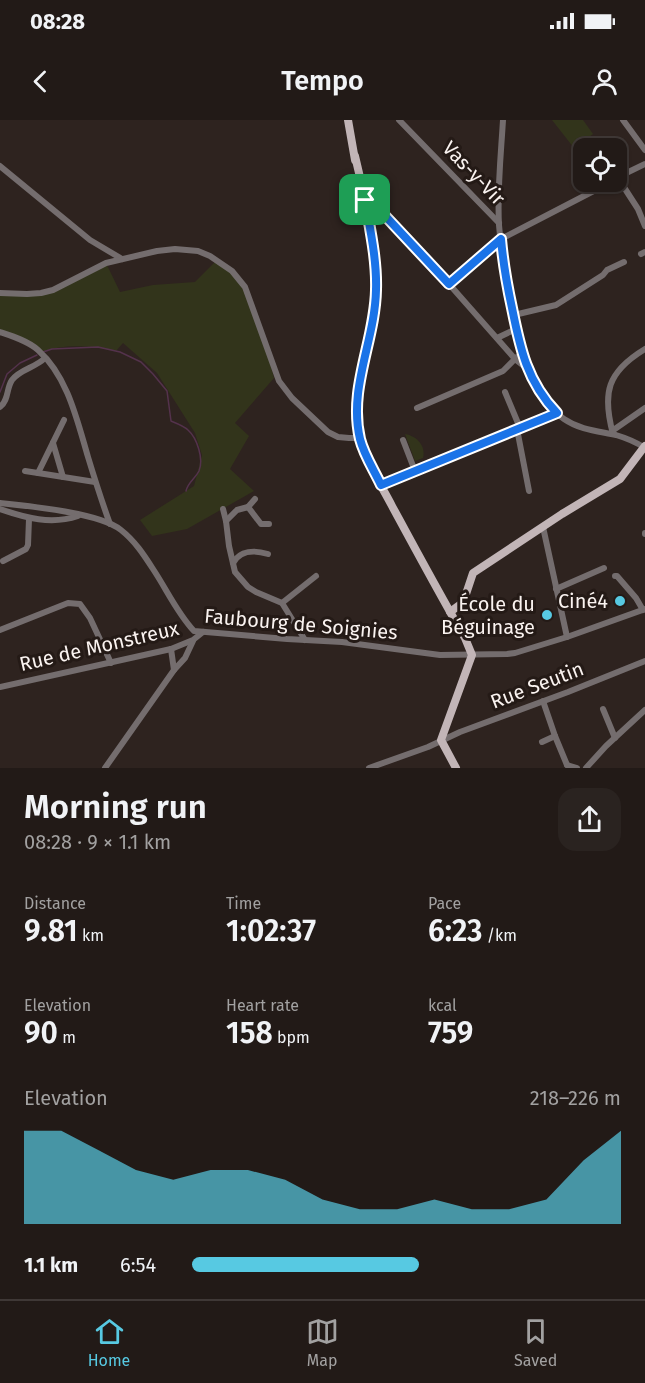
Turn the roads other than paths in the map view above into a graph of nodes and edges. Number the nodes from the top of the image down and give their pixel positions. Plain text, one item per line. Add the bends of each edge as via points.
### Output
1 (348, 120) edge
2 (399, 120) edge
3 (409, 120) edge
4 (503, 120) edge
5 (623, 120) edge
6 (408, 129) junction
7 (645, 150) edge
8 (645, 164) edge
9 (0, 166) edge
10 (627, 173) edge
11 (592, 192) edge
12 (626, 192) edge
13 (363, 200) junction
14 (385, 216) junction
15 (367, 219) junction
16 (499, 224) junction
17 (645, 226) edge
18 (501, 239) junction
19 (122, 259) junction
20 (624, 262) dead end
21 (449, 284) junction
22 (0, 293) edge
23 (514, 315) junction
24 (516, 329) junction
25 (0, 332) edge
26 (497, 338) junction
27 (519, 344) junction
28 (507, 349) junction
29 (645, 349) edge
30 (523, 354) junction
31 (45, 358) junction
32 (515, 358) junction
33 (530, 371) junction
34 (505, 392) dead end
35 (0, 407) edge
36 (417, 408) dead end
37 (645, 408) edge
38 (557, 413) junction
39 (63, 420) dead end
40 (518, 428) junction
41 (612, 433) junction
42 (403, 440) dead end
43 (361, 441) junction
44 (53, 443) junction
45 (645, 447) edge
46 (25, 471) dead end
47 (415, 471) junction
48 (38, 473) junction
49 (63, 477) junction
50 (95, 482) junction
51 (381, 485) junction
52 (529, 491) dead end
53 (255, 499) dead end
54 (0, 503) edge
55 (248, 507) junction
56 (0, 509) edge
57 (223, 509) dead end
58 (81, 515) junction
59 (29, 519) junction
60 (226, 521) junction
61 (110, 524) junction
62 (269, 524) dead end
63 (543, 526) junction
64 (268, 554) dead end
65 (3, 561) dead end
66 (233, 563) junction
67 (604, 568) dead end
68 (316, 576) dead end
69 (615, 576) dead end
70 (556, 590) junction
71 (282, 603) junction
72 (644, 610) edge
73 (450, 612) junction
74 (0, 630) edge
75 (203, 632) junction
76 (567, 637) junction
77 (193, 640) junction
78 (305, 640) junction
79 (171, 649) junction
80 (472, 655) junction
81 (645, 661) edge
82 (111, 663) junction
83 (174, 670) junction
84 (0, 687) edge
85 (543, 701) junction
86 (603, 709) dead end
87 (645, 710) edge
88 (555, 736) junction
89 (615, 738) junction
90 (441, 740) junction
91 (542, 741) dead end
92 (567, 765) junction
93 (591, 767) edge
94 (105, 768) edge
95 (369, 768) edge
96 (456, 768) edge
97 (560, 768) edge
98 (577, 768) edge

1 - 13 main road
2 - 6 street, Vas-y-Vir
3 - 6 street
4 - 16 street
5 - 7 street
6 - 16 street, Vas-y-Vir
8 - 10 street
9 - 19 street via 90,240
11 - 18 street
12 - 17 street
13 - 14 street via 370,200
13 - 15 main road
14 - 15 street
14 - 21 street
15 - 43 main road via 376,290 358,395
16 - 18 street
18 - 21 street
18 - 23 street
19 - 22 street via 53,290
19 - 43 street via 186,249 210,256 232,271 247,291 279,381 292,399 328,432
20 - 23 street via 563,302
21 - 26 street
23 - 24 street
24 - 26 street
24 - 27 street
25 - 31 street via 37,349
26 - 28 street
27 - 28 street
27 - 30 street
28 - 32 street
29 - 41 street via 620,369 609,385
30 - 32 street
30 - 33 street
31 - 35 street via 19,373
31 - 50 street via 59,375 74,407
32 - 33 street
32 - 36 street via 503,371
33 - 38 street via 541,394
34 - 40 street
37 - 41 street
38 - 40 street
38 - 41 street via 584,429
39 - 44 street
40 - 47 street
40 - 52 street
41 - 45 street
42 - 47 street
43 - 51 main road
44 - 48 street
44 - 49 street
45 - 63 main road via 620,479
46 - 48 street
47 - 51 street
48 - 49 street
49 - 50 street
50 - 61 street
51 - 73 main road
53 - 55 street
54 - 58 street
55 - 60 street via 237,510
55 - 62 street via 261,524
56 - 59 street
57 - 60 street
58 - 59 street via 66,520
58 - 61 street
59 - 65 street via 26,549
60 - 66 street
61 - 75 street, Faubourg de Soignies via 141,550 194,632
63 - 70 street
63 - 73 main road via 473,573 461,604
64 - 66 street via 246,553
66 - 71 street via 235,572 248,587
67 - 70 street
68 - 71 street
69 - 72 street
70 - 76 street
71 - 78 street
72 - 76 street, Faubourg de Soignies
73 - 80 main road
74 - 82 street via 68,603 80,604
75 - 77 street, Rue de Monstreux
75 - 78 street, Faubourg de Soignies
76 - 80 street, Faubourg de Soignies via 515,653
77 - 79 street, Rue de Monstreux
77 - 83 street
78 - 80 street, Faubourg de Soignies
79 - 82 street, Rue de Monstreux
79 - 83 street
80 - 90 main road
81 - 85 street, Rue Seutin
82 - 84 street, Rue de Monstreux
83 - 94 street
85 - 88 street
85 - 90 street, Rue Seutin
86 - 89 street
87 - 89 street
88 - 91 street
88 - 92 street
89 - 93 street
90 - 95 street, Rue Seutin
90 - 96 main road
92 - 97 street
92 - 98 street

